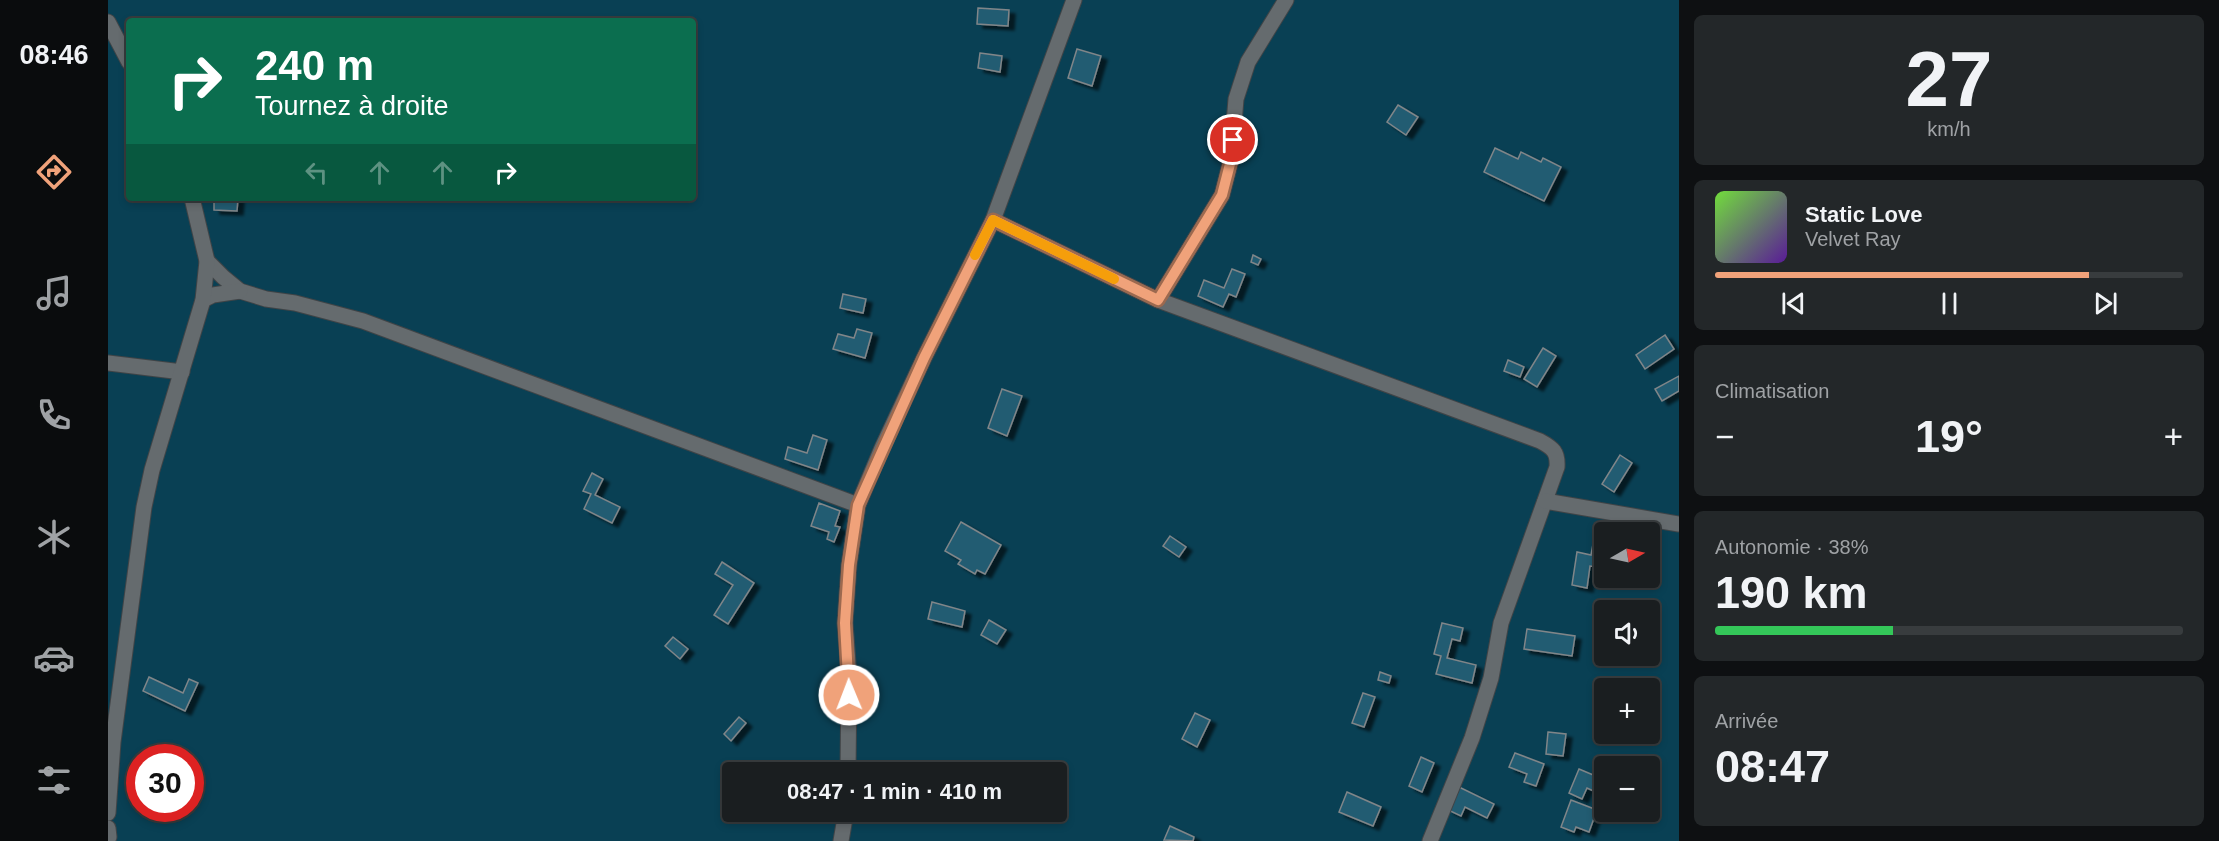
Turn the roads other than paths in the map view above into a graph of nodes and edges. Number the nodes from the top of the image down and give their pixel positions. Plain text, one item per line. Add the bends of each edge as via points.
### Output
1 (1074, 0) edge
2 (1286, 0) edge
3 (108, 22) edge
4 (126, 56) edge
5 (193, 201) edge
6 (993, 220) junction
7 (207, 261) junction
8 (240, 291) junction
9 (203, 300) junction
10 (1158, 300) junction
11 (108, 363) edge
12 (182, 372) junction
13 (1545, 501) junction
14 (858, 505) junction
15 (1679, 524) edge
16 (848, 762) edge
17 (108, 813) edge
18 (844, 822) edge
19 (841, 841) edge
20 (1430, 841) edge

1 - 6 street
2 - 10 street via 1245,71 1236,99 1231,160 1222,195
3 - 4 street
5 - 7 street
6 - 10 street
6 - 14 street via 924,358
7 - 8 street
7 - 9 street
8 - 9 street
8 - 14 street via 363,321
9 - 12 street
10 - 13 street via 1540,441 1558,456
11 - 12 street
12 - 17 street via 144,507 113,742
13 - 15 street
13 - 20 street via 1501,623 1491,678 1472,738
14 - 16 street via 845,623
18 - 19 street

